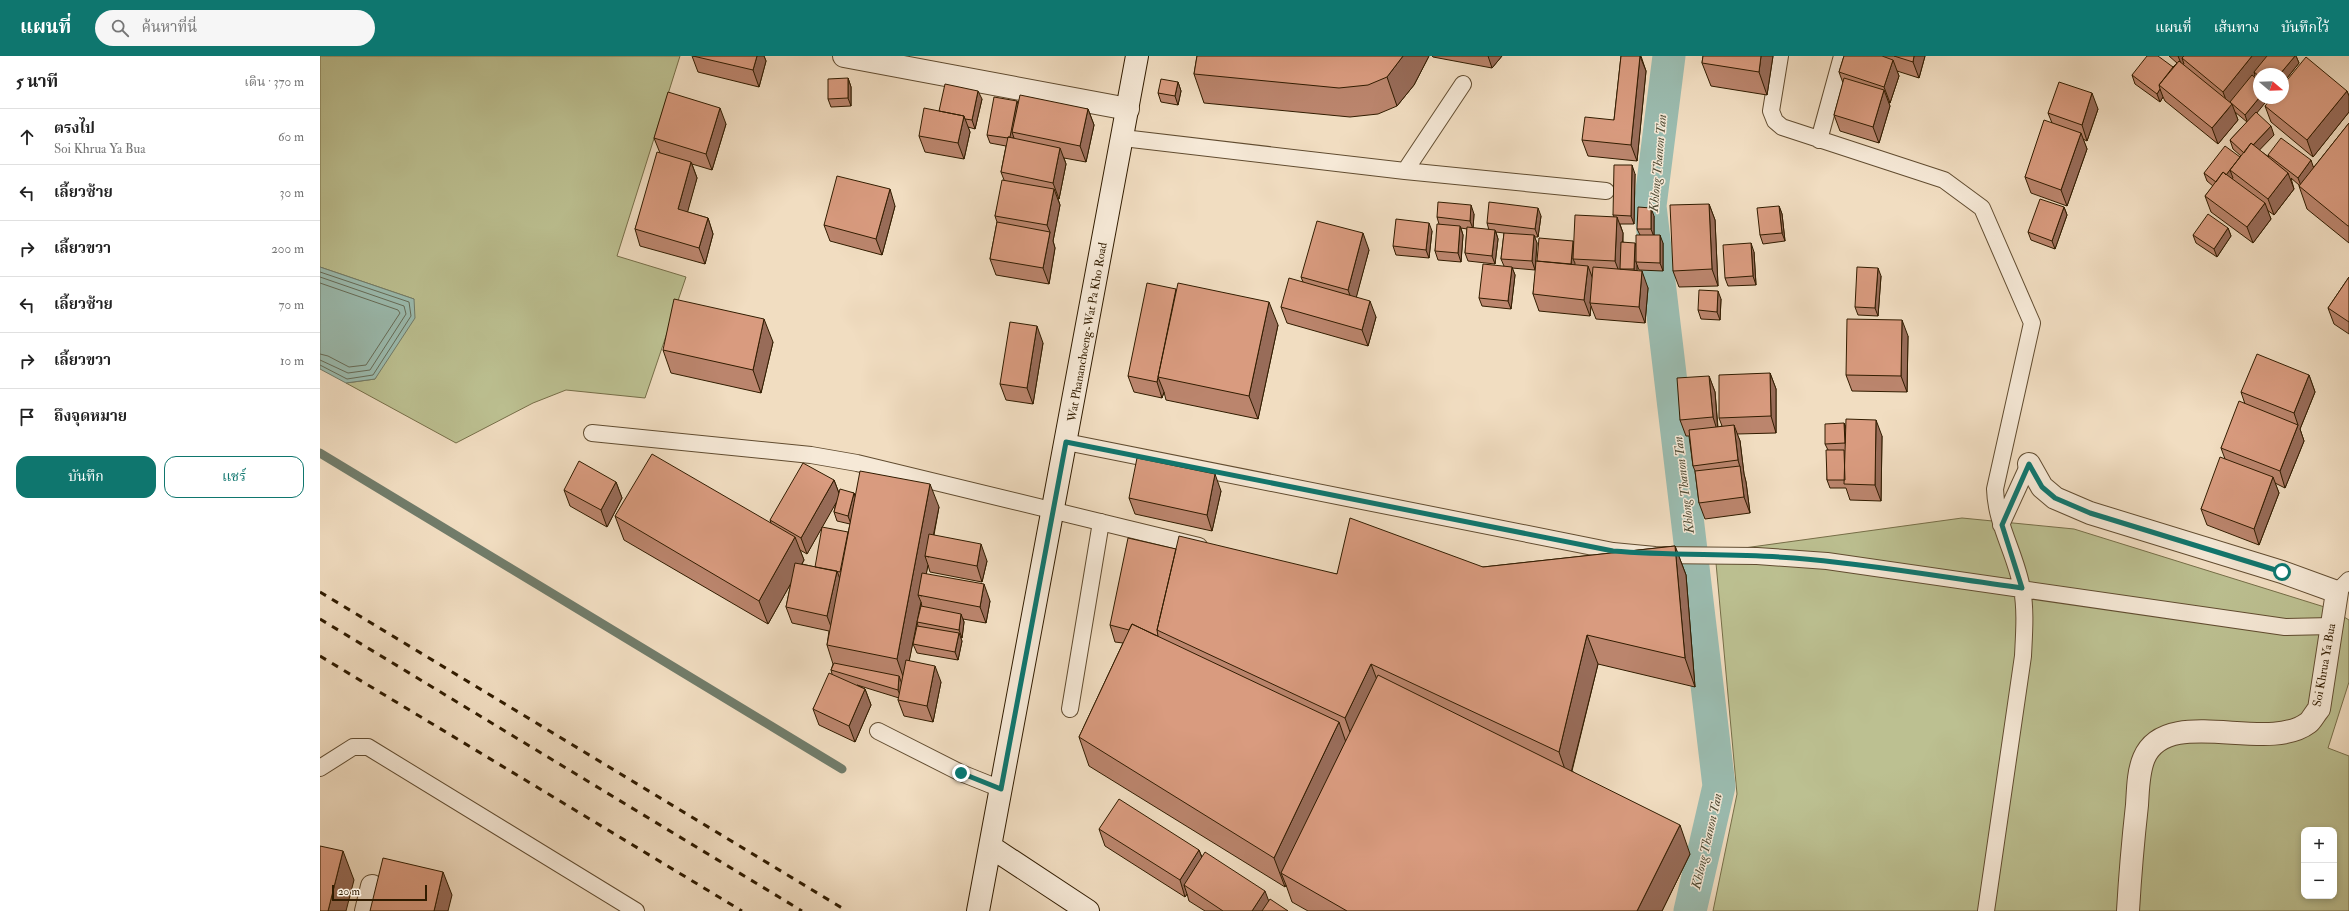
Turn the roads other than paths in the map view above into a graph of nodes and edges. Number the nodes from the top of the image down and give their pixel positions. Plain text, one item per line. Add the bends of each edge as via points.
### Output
1 (844, 56) edge
2 (1137, 56) edge
3 (1780, 56) edge
4 (1842, 56) edge
5 (1464, 84) dead end
6 (1128, 109) junction
7 (1123, 138) junction
8 (1819, 140) junction
9 (1405, 171) junction
10 (1606, 191) dead end
11 (592, 433) dead end
12 (1066, 442) junction
13 (2029, 464) joint
14 (1054, 510) junction
15 (1101, 522) junction
16 (2002, 525) junction
17 (1215, 550) edge
18 (2343, 586) edge
19 (2022, 588) junction
20 (2332, 626) junction
21 (1070, 709) dead end
22 (878, 731) dead end
23 (320, 768) edge
24 (1001, 789) junction
25 (991, 847) junction
26 (372, 886) dead end
27 (366, 911) edge
28 (636, 911) edge
29 (978, 911) edge
30 (1088, 911) edge
31 (1986, 911) edge
32 (2128, 911) edge

1 - 6 street
2 - 6 street, Wat Phananchoeng-Wat Pa Kho Road
3 - 8 lane via 1771,111 1775,120 1782,127
4 - 8 lane
5 - 9 lane
6 - 7 street, Wat Phananchoeng-Wat Pa Kho Road
7 - 9 lane
7 - 12 street, Wat Phananchoeng-Wat Pa Kho Road
8 - 16 lane via 1944,180 1982,208 2032,324 1995,489 1995,508
9 - 10 lane
11 - 14 lane via 811,455 857,463
12 - 14 street, Wat Phananchoeng-Wat Pa Kho Road
12 - 19 lane via 1613,551 1655,555 1718,554 1827,561
13 - 16 lane
13 - 18 street, Soi Khrua Ya Bua via 2042,487 2055,498 2090,513 2282,572
14 - 15 lane
14 - 24 street, Wat Phananchoeng-Wat Pa Kho Road
15 - 17 lane
15 - 21 lane
16 - 19 lane
18 - 20 street, Soi Khrua Ya Bua
19 - 20 lane via 2285,627
19 - 31 lane via 2025,618 2023,656
20 - 32 street, Soi Khrua Ya Bua via 2319,709 2308,723 2277,734 2184,730 2159,739 2144,756 2139,782
22 - 24 lane via 961,773
23 - 28 lane via 353,747 368,747
24 - 25 street, Wat Phananchoeng-Wat Pa Kho Road
25 - 29 street, Wat Phananchoeng-Wat Pa Kho Road
25 - 30 street
26 - 27 street

